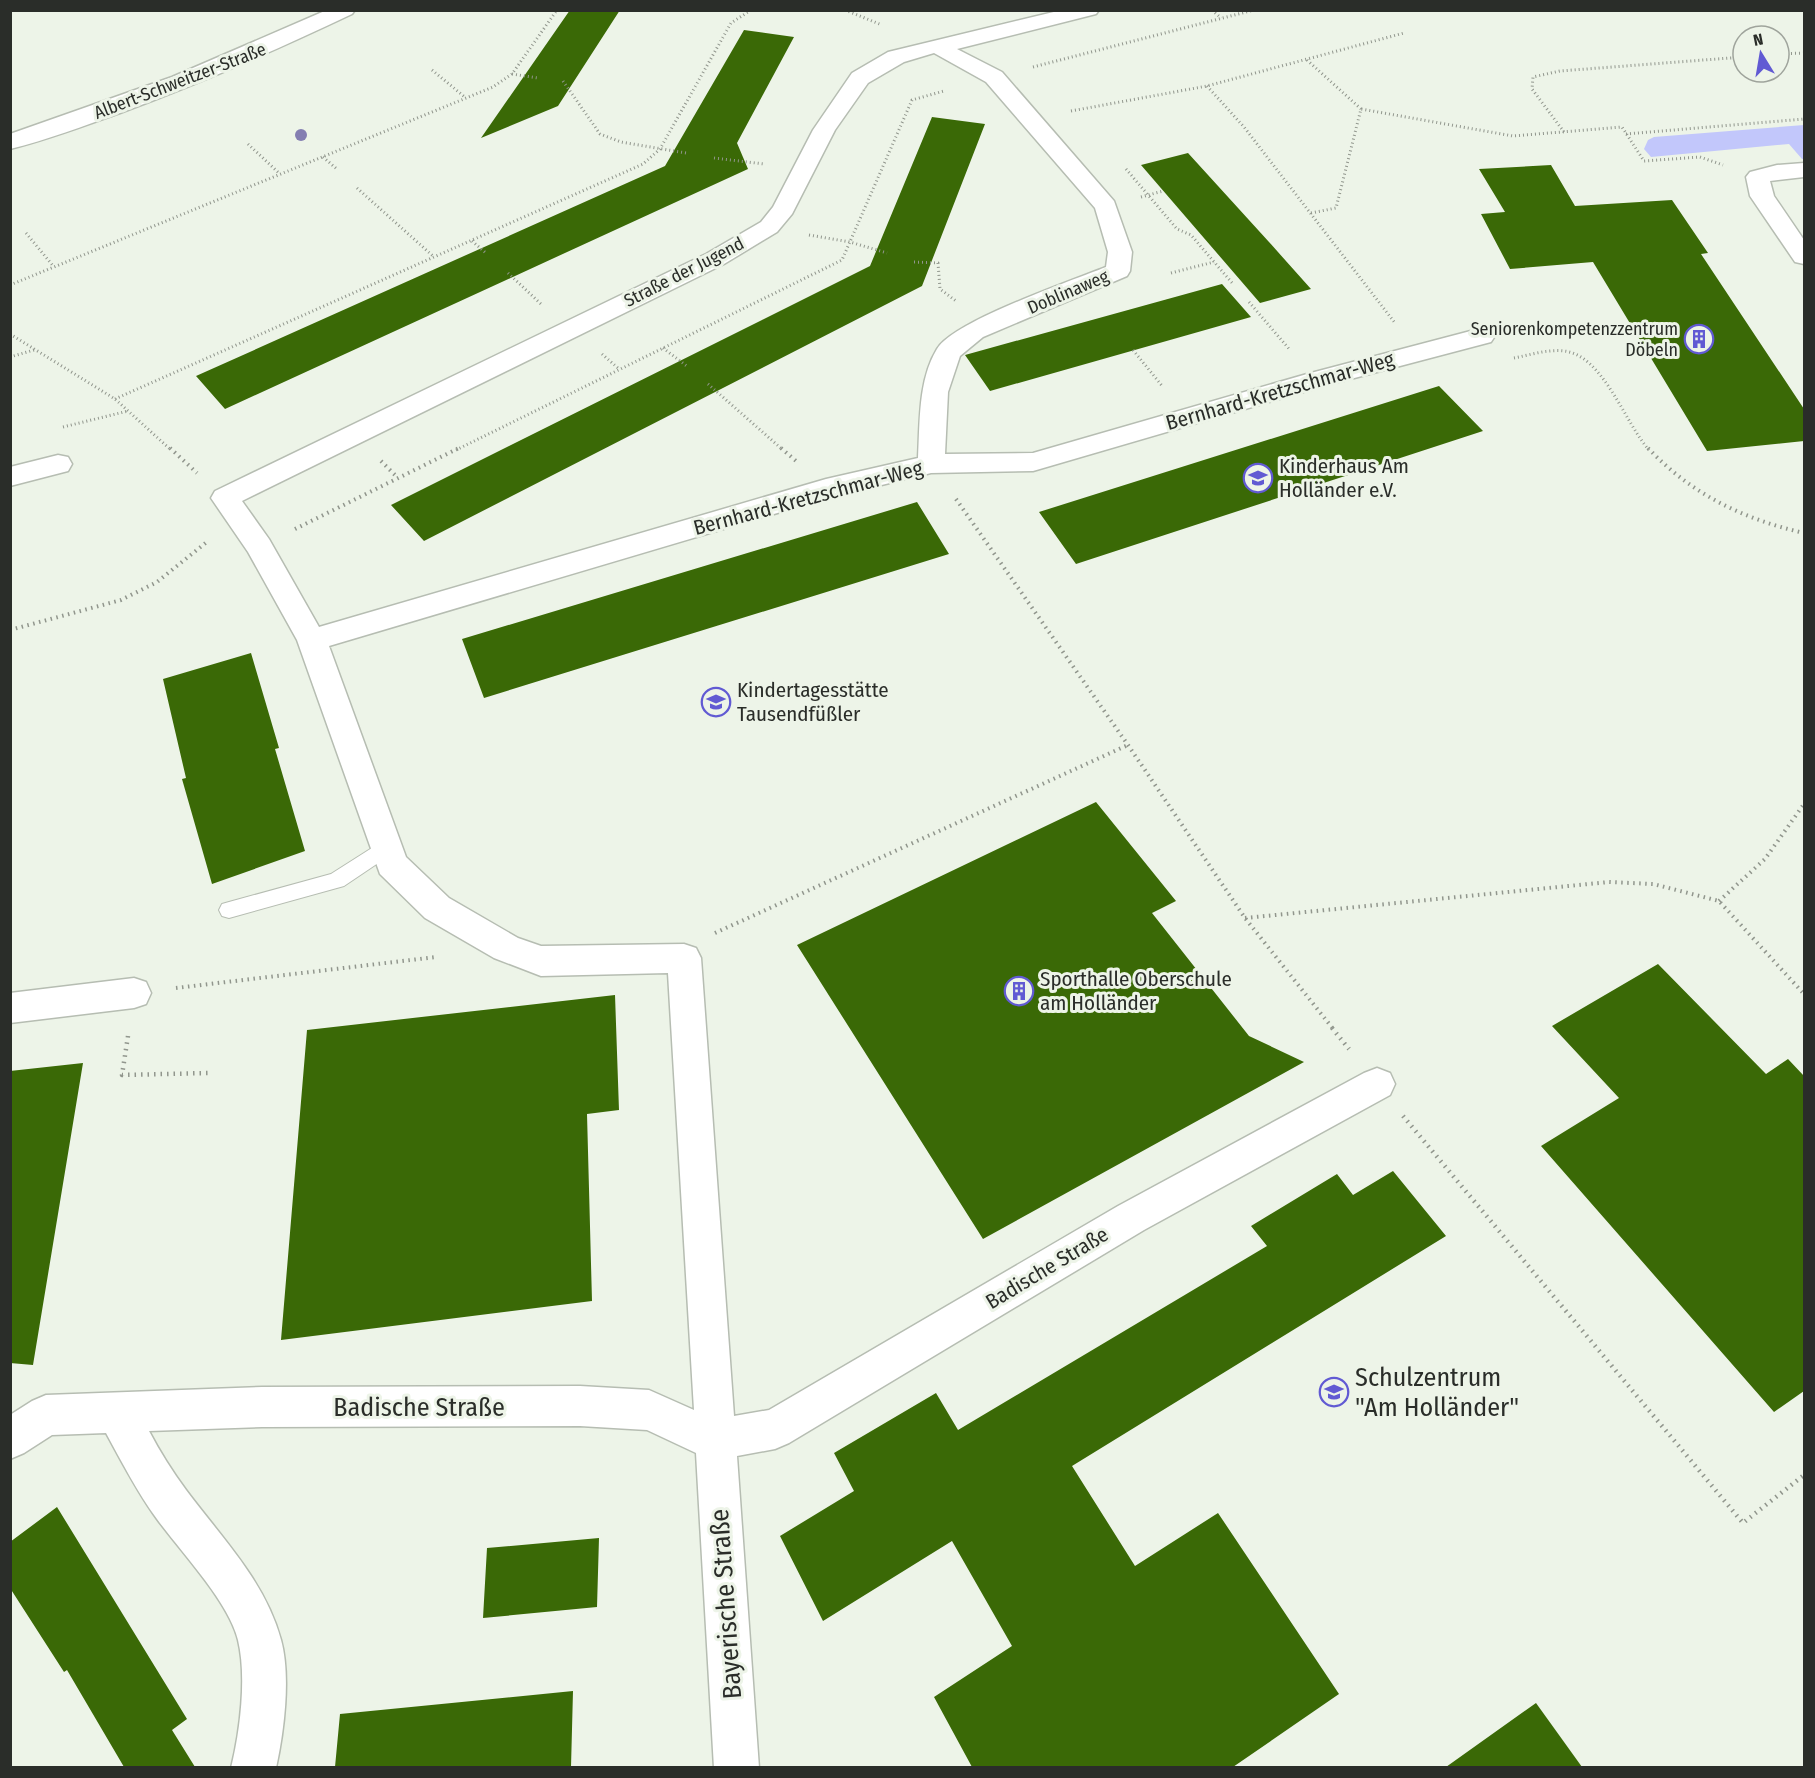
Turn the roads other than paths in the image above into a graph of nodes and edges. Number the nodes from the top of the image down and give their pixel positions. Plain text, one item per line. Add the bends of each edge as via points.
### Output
1 (345, 10) edge
2 (1089, 10) edge
3 (936, 46) junction
4 (10, 141) edge
5 (1804, 170) edge
6 (1804, 257) edge
7 (1482, 336) road end
8 (58, 464) dead end
9 (931, 464) junction
10 (10, 477) edge
11 (312, 640) junction
12 (386, 847) junction
13 (229, 910) dead end
14 (134, 993) road end
15 (10, 1008) edge
16 (1377, 1084) road end
17 (117, 1413) junction
18 (10, 1439) edge
19 (714, 1440) junction
20 (253, 1767) edge
21 (737, 1767) edge

1 - 4 street, Albert-Schweitzer-Straße via 201,75
2 - 3 street, Straße der Jugend
3 - 9 street, Doblinaweg via 994,77 1106,206 1120,252 1118,271 974,331 948,352 934,393
3 - 11 street, Straße der Jugend via 896,57 860,78 824,130 784,209 769,227 715,259 232,507 259,546
5 - 6 street via 1758,177 1762,196
7 - 9 street, Bernhard-Kretzschmar-Weg via 1033,462
8 - 10 street
9 - 11 street, Bernhard-Kretzschmar-Weg via 826,489
11 - 12 street
12 - 13 lane via 336,880
12 - 19 street via 392,865 436,908 506,948 541,961 684,958
14 - 15 street
16 - 19 street, Badische Straße via 1131,1218 775,1430
17 - 18 street, Badische Straße via 46,1415
17 - 19 street, Badische Straße via 262,1407 580,1406 649,1410
17 - 20 street via 159,1487 242,1600 260,1640 262,1684
19 - 21 street, Bayerische Straße

